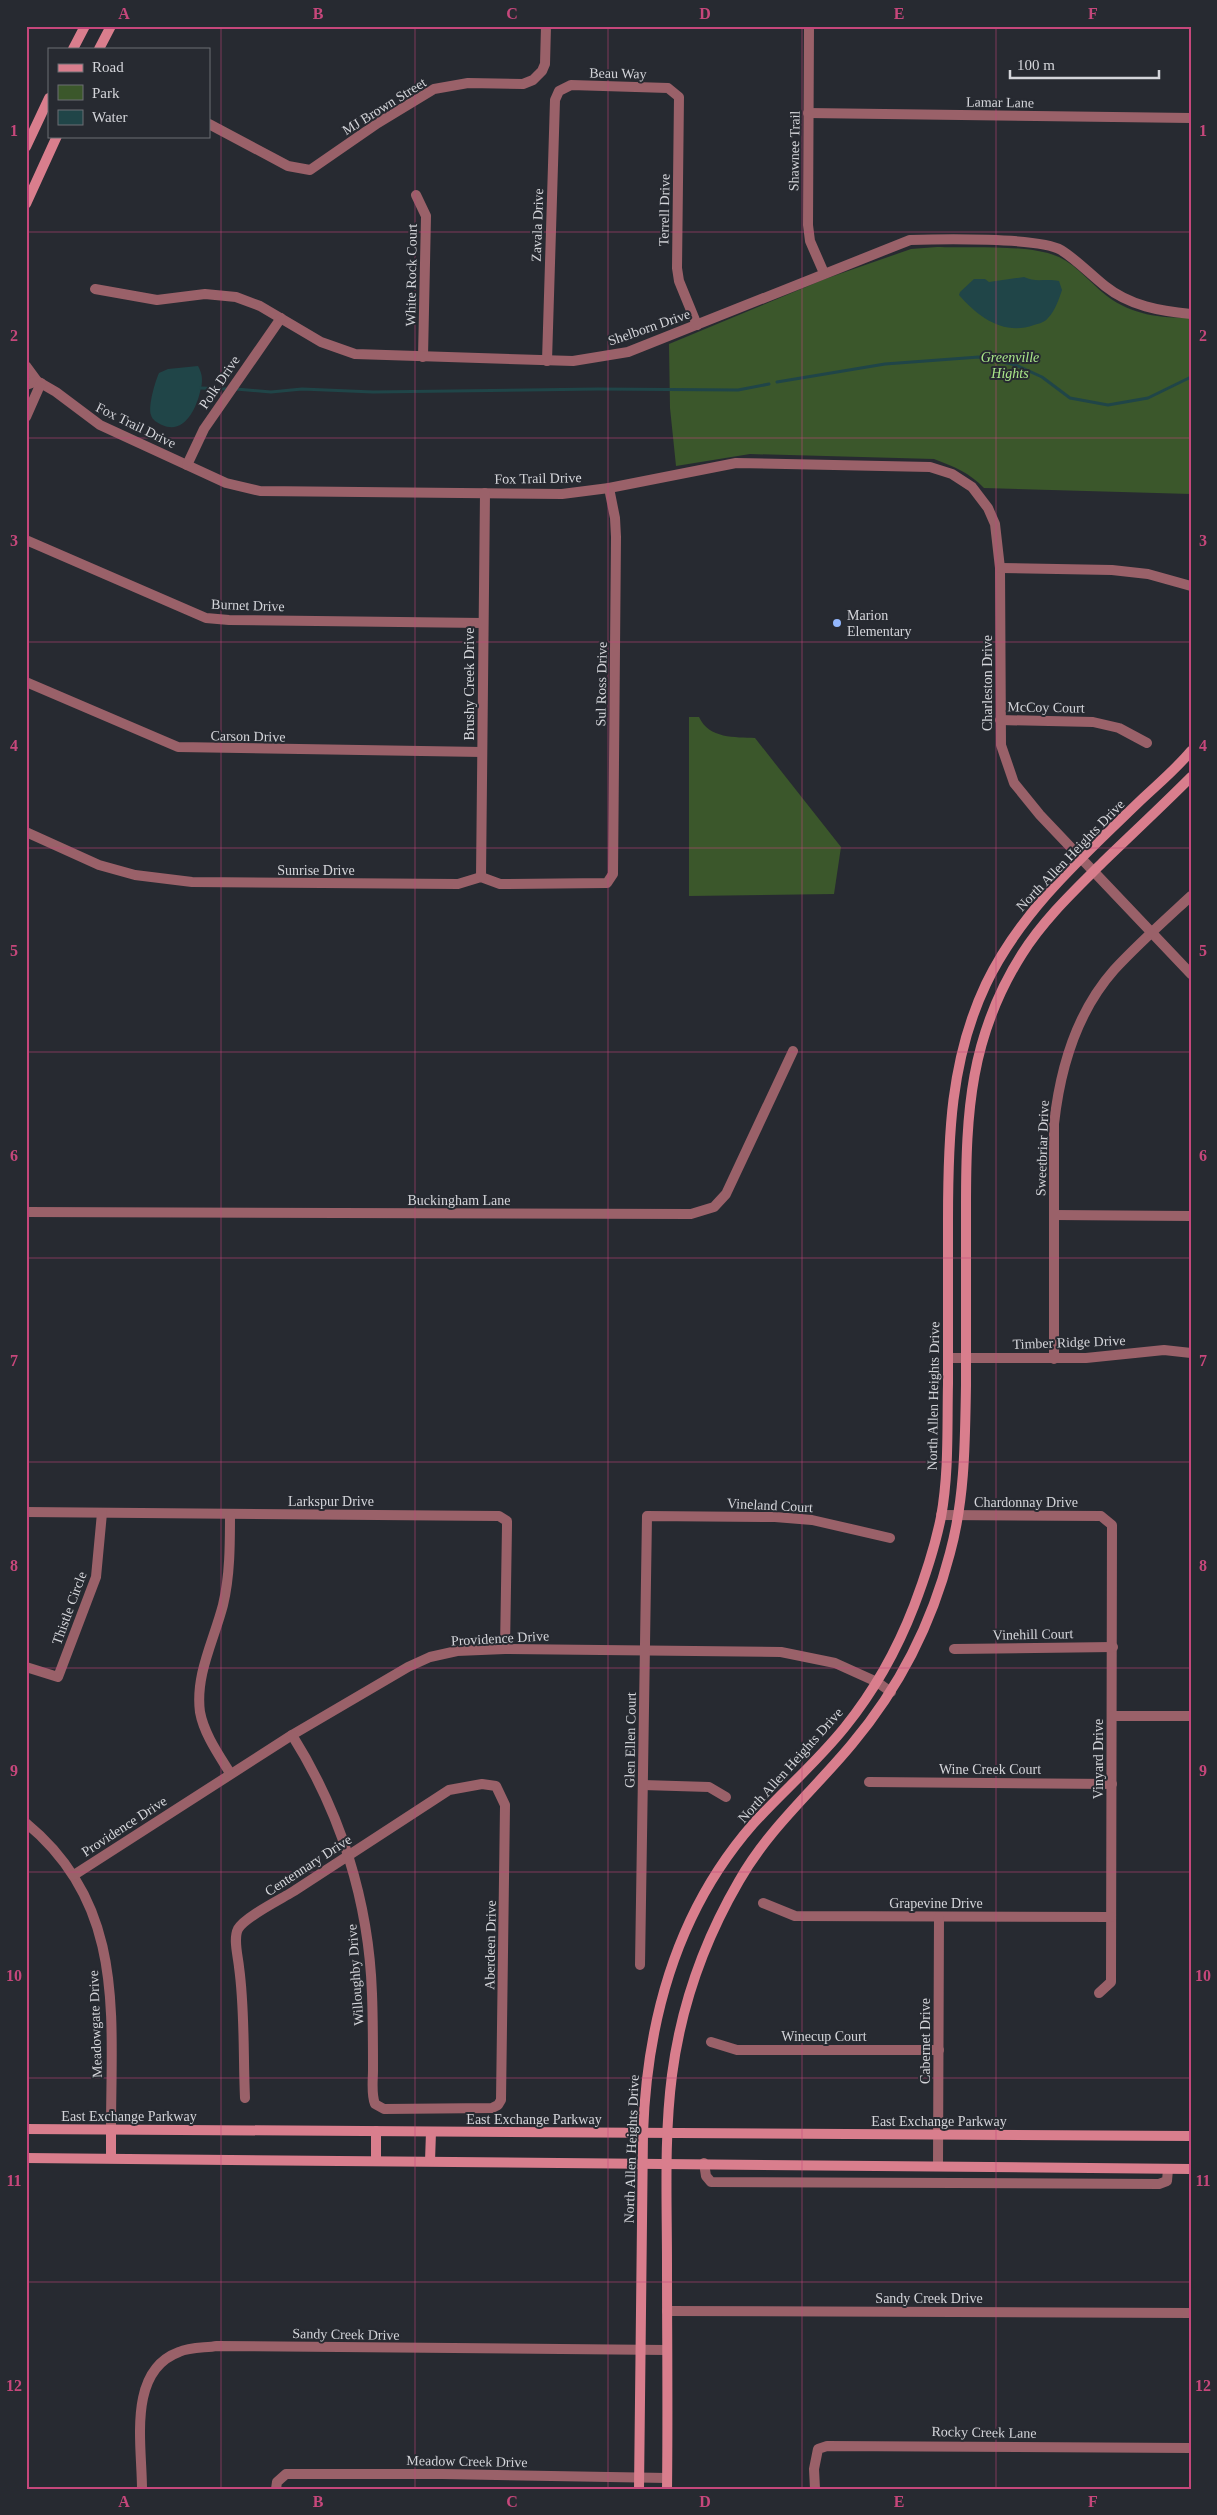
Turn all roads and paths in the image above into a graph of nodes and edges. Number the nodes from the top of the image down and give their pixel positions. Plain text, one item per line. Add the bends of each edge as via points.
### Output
1 (85, 26) edge
2 (111, 26) edge
3 (546, 26) edge
4 (809, 26) edge
5 (74, 48) edge
6 (100, 48) edge
7 (559, 91) joint
8 (676, 92) joint
9 (48, 100) edge
10 (808, 113) junction
11 (1191, 118) edge
12 (210, 125) edge
13 (56, 138) edge
14 (26, 148) edge
15 (416, 195) dead end
16 (26, 204) edge
17 (824, 273) junction
18 (95, 288) dead end
19 (1191, 314) edge
20 (281, 318) junction
21 (697, 325) junction
22 (423, 357) junction
23 (547, 361) junction
24 (26, 366) edge
25 (39, 382) junction
26 (26, 385) edge
27 (26, 416) edge
28 (187, 465) junction
29 (609, 488) junction
30 (484, 492) junction
31 (26, 540) edge
32 (1000, 568) junction
33 (1191, 586) edge
34 (484, 623) junction
35 (26, 682) edge
36 (1000, 720) junction
37 (1147, 743) dead end
38 (1191, 751) edge
39 (482, 752) junction
40 (1191, 777) edge
41 (26, 832) edge
42 (1080, 860) junction
43 (1092, 873) junction
44 (481, 876) junction
45 (1191, 896) edge
46 (1152, 933) junction
47 (1191, 974) edge
48 (793, 1051) dead end
49 (26, 1212) edge
50 (1054, 1215) junction
51 (1191, 1216) edge
52 (1191, 1353) edge
53 (948, 1358) junction
54 (966, 1358) junction
55 (1054, 1358) junction
56 (26, 1512) edge
57 (102, 1513) junction
58 (230, 1514) junction
59 (941, 1515) junction
60 (959, 1515) junction
61 (647, 1516) joint
62 (1110, 1520) joint
63 (890, 1538) dead end
64 (1113, 1647) junction
65 (505, 1648) junction
66 (954, 1649) dead end
67 (645, 1650) junction
68 (26, 1667) edge
69 (877, 1682) junction
70 (890, 1692) junction
71 (1112, 1716) junction
72 (1191, 1716) edge
73 (292, 1736) junction
74 (230, 1773) junction
75 (869, 1782) dead end
76 (1112, 1784) junction
77 (643, 1785) junction
78 (496, 1786) joint
79 (726, 1797) dead end
80 (26, 1824) edge
81 (348, 1855) junction
82 (74, 1875) junction
83 (763, 1903) dead end
84 (939, 1917) junction
85 (1111, 1917) junction
86 (640, 1965) dead end
87 (1099, 1993) dead end
88 (711, 2042) dead end
89 (939, 2050) junction
90 (245, 2098) dead end
91 (377, 2106) joint
92 (26, 2130) edge
93 (111, 2130) junction
94 (376, 2132) junction
95 (431, 2132) junction
96 (643, 2133) junction
97 (669, 2133) junction
98 (938, 2134) junction
99 (1191, 2136) edge
100 (26, 2158) edge
101 (111, 2158) junction
102 (376, 2161) junction
103 (430, 2161) junction
104 (642, 2163) junction
105 (667, 2163) junction
106 (704, 2163) junction
107 (938, 2166) junction
108 (1168, 2168) junction
109 (1191, 2169) edge
110 (667, 2311) junction
111 (1191, 2312) edge
112 (641, 2350) junction
113 (667, 2350) junction
114 (1191, 2448) edge
115 (639, 2478) junction
116 (667, 2478) junction
117 (142, 2489) edge
118 (276, 2489) edge
119 (639, 2489) edge
120 (667, 2489) edge
121 (815, 2489) edge

1 - 5 main road
2 - 6 main road
3 - 12 street, MJ Brown Street via 544,64 533,80 522,84 468,82 434,90 378,123 310,170 288,166
4 - 10 street, Shawnee Trail
7 - 8 street, Beau Way via 571,85 668,88
7 - 23 street, Zavala Drive via 555,100
8 - 21 street, Terrell Drive via 680,101 677,268
9 - 14 main road
10 - 11 street, Lamar Lane
10 - 17 street, Shawnee Trail via 808,225 810,241
13 - 16 main road
15 - 22 street, White Rock Court via 426,216
17 - 19 street, Shelborn Drive via 910,240 1034,243 1060,249 1128,301
17 - 21 street, Shelborn Drive
18 - 20 street, Shelborn Drive via 157,300 205,294 236,297
20 - 22 street, Shelborn Drive via 321,342 355,354
20 - 28 street, Polk Drive via 204,428
21 - 23 street, Shelborn Drive via 621,353 573,361
22 - 23 street, Shelborn Drive
24 - 25 street, Fox Trail Drive
25 - 26 street
25 - 27 street
25 - 28 street, Fox Trail Drive via 100,425
28 - 30 street, Fox Trail Drive via 226,483 260,491
29 - 30 street, Fox Trail Drive via 562,494
29 - 32 street, Fox Trail Drive via 701,469 755,462 930,467 952,474 980,496 995,524
29 - 44 street, Sul Ross Drive via 616,537 613,874 610,881 603,884 500,884
30 - 34 street, Brushy Creek Drive
31 - 34 street, Burnet Drive via 206,618
32 - 33 street via 1112,570 1148,574
32 - 36 street, Charleston Drive
34 - 39 street, Brushy Creek Drive
35 - 39 street, Carson Drive via 170,745 187,748
36 - 37 street, McCoy Court via 1093,722 1119,728
36 - 42 street, Charleston Drive via 1001,745 1014,783
38 - 42 main road, North Allen Heights Drive
39 - 44 street, Brushy Creek Drive
40 - 43 main road, North Allen Heights Drive
41 - 44 street, Sunrise Drive via 99,865 166,880 458,884
42 - 43 street, Charleston Drive
42 - 53 main road, North Allen Heights Drive via 1031,913 1009,943 986,984 959,1062 948,1141
43 - 46 street, Charleston Drive
43 - 54 main road, North Allen Heights Drive via 1023,952 986,1027 975,1064 966,1144
45 - 46 street, Sweetbriar Drive
46 - 47 street, Charleston Drive
46 - 50 street, Sweetbriar Drive via 1113,971 1092,1000 1064,1064 1054,1124
48 - 49 street, Buckingham Lane via 726,1194 714,1207 691,1214
50 - 51 street
50 - 55 street, Sweetbriar Drive
52 - 55 street, Timber Ridge Drive via 1164,1350
53 - 54 street, Timber Ridge Drive
53 - 59 main road, North Allen Heights Drive via 947,1461
54 - 55 street, Timber Ridge Drive
54 - 60 main road, North Allen Heights Drive via 965,1457
56 - 57 street, Larkspur Drive
57 - 58 street, Larkspur Drive
57 - 68 street, Thistle Circle via 96,1577 58,1677
58 - 65 street, Larkspur Drive via 507,1520
58 - 74 street via 223,1603 202,1674 200,1702 203,1721
59 - 60 street, Chardonnay Drive
59 - 69 main road, North Allen Heights Drive via 925,1579 897,1646
60 - 62 street, Chardonnay Drive via 1101,1516
60 - 70 main road, North Allen Heights Drive via 951,1551 928,1619
61 - 63 street, Vineland Court via 812,1520
61 - 67 street, Glen Ellen Court
62 - 64 street, Vinyard Drive via 1114,1529
64 - 66 street, Vinehill Court
64 - 71 street, Vinyard Drive
65 - 67 street, Providence Drive
65 - 73 street, Providence Drive via 430,1657
67 - 69 street, Providence Drive via 758,1651 803,1655 835,1663
67 - 77 street, Glen Ellen Court
69 - 70 street, Providence Drive
69 - 96 main road, North Allen Heights Drive via 843,1729 750,1827 720,1868 691,1917 671,1966 655,2020 645,2077
70 - 97 main road, North Allen Heights Drive via 855,1741 767,1839 740,1878 714,1926 695,1973 680,2026 671,2079
71 - 72 street
71 - 76 street, Vinyard Drive
73 - 74 street, Providence Drive
73 - 81 street, Willoughby Drive via 326,1795
74 - 82 street, Providence Drive
75 - 76 street, Wine Creek Court
76 - 85 street, Vinyard Drive
77 - 79 street via 709,1787
77 - 86 street, Glen Ellen Court
78 - 81 street, Centennary Drive via 482,1784 448,1790
78 - 91 street, Aberdeen Drive via 504,1805 501,2100 492,2108 384,2109
80 - 82 street, Meadowgate Drive via 57,1853
81 - 90 street, Centennary Drive via 240,1926 237,1932
81 - 91 street, Willoughby Drive via 366,1922 372,1994 373,2097
82 - 93 street, Meadowgate Drive via 95,1918 107,1963 111,2014
83 - 84 street, Grapevine Drive via 795,1916
84 - 85 street, Grapevine Drive
84 - 89 street, Cabernet Drive
85 - 87 street, Vinyard Drive via 1111,1982
88 - 89 street, Winecup Court via 737,2050
89 - 98 street, Cabernet Drive
92 - 93 main road, East Exchange Parkway
93 - 94 main road, East Exchange Parkway
93 - 101 main road
94 - 95 main road, East Exchange Parkway
94 - 102 main road
95 - 96 main road, East Exchange Parkway
95 - 103 main road
96 - 97 main road, East Exchange Parkway
96 - 104 main road, North Allen Heights Drive
97 - 98 main road, East Exchange Parkway
97 - 105 main road, North Allen Heights Drive
98 - 99 main road, East Exchange Parkway
98 - 107 street, Cabernet Drive
100 - 101 main road
101 - 102 main road
102 - 103 main road
103 - 104 main road
104 - 105 main road
104 - 112 main road, North Allen Heights Drive
105 - 106 main road
105 - 110 main road, North Allen Heights Drive
106 - 107 main road
106 - 108 street via 708,2180 721,2182 1159,2184 1167,2181
107 - 108 main road
108 - 109 main road
110 - 111 street, Sandy Creek Drive
110 - 113 main road, North Allen Heights Drive
112 - 113 street, Sandy Creek Drive
112 - 115 main road, North Allen Heights Drive
112 - 117 street, Sandy Creek Drive via 217,2346 180,2351 162,2361 150,2374 142,2396
113 - 116 main road, North Allen Heights Drive
114 - 121 street, Rocky Creek Lane via 827,2446 818,2449 816,2456
115 - 116 street, Meadow Creek Drive
115 - 118 street, Meadow Creek Drive via 286,2474 277,2482
115 - 119 main road, North Allen Heights Drive
116 - 120 main road, North Allen Heights Drive

